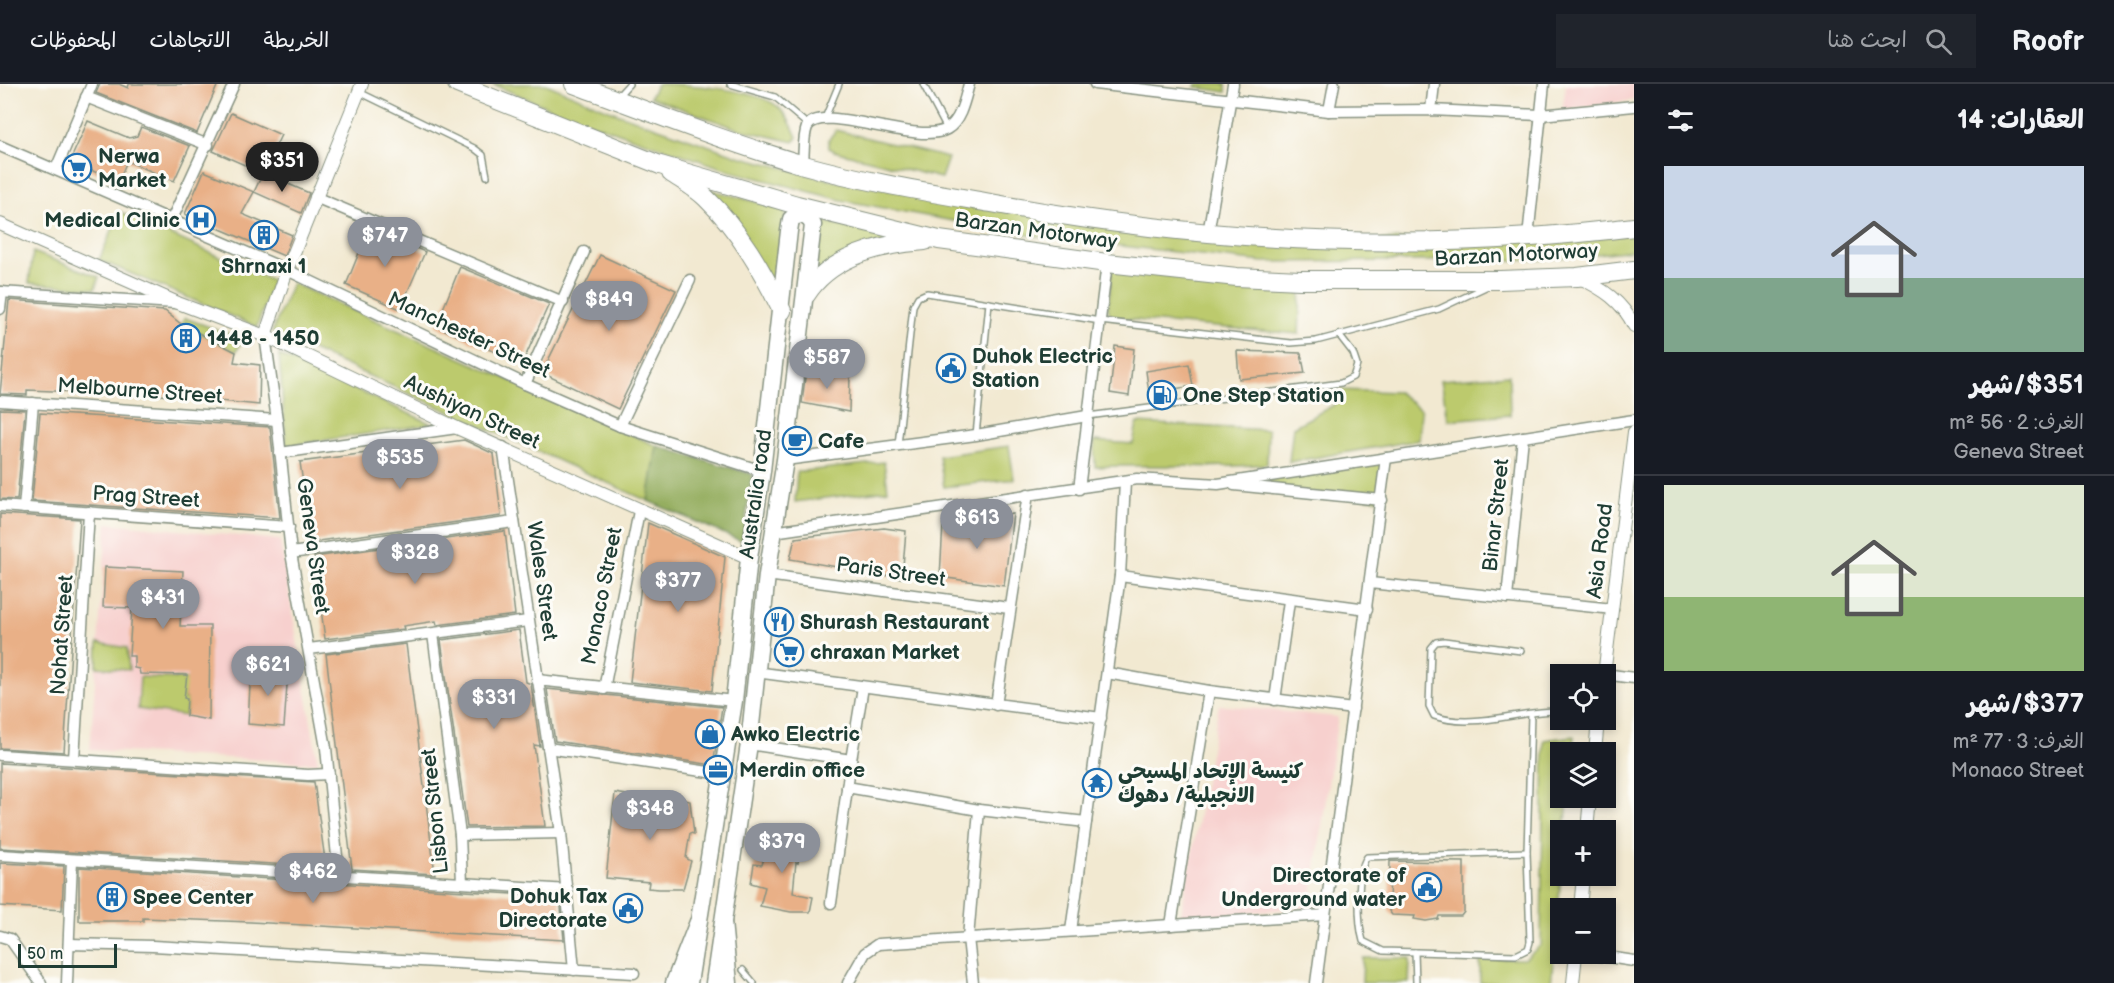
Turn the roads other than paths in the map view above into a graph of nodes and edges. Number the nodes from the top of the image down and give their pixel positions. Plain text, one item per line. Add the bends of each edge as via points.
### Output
1 (92, 84) edge
2 (234, 84) edge
3 (457, 84) edge
4 (574, 84) edge
5 (629, 84) edge
6 (730, 84) edge
7 (764, 84) edge
8 (839, 84) edge
9 (924, 84) edge
10 (969, 84) edge
11 (1095, 84) edge
12 (1233, 84) edge
13 (1334, 84) edge
14 (1434, 84) edge
15 (1544, 84) edge
16 (360, 88) edge
17 (1184, 90) edge
18 (762, 91) junction
19 (86, 97) junction
20 (615, 99) junction
21 (1231, 101) junction
22 (1634, 106) edge
23 (1431, 110) junction
24 (1329, 111) junction
25 (1540, 115) junction
26 (825, 118) junction
27 (808, 125) junction
28 (947, 129) junction
29 (208, 145) junction
30 (0, 146) edge
31 (803, 164) junction
32 (660, 165) junction
33 (56, 169) junction
34 (487, 176) dead end
35 (315, 197) junction
36 (172, 219) junction
37 (0, 224) edge
38 (1634, 227) edge
39 (1208, 234) junction
40 (1528, 237) junction
41 (939, 240) junction
42 (584, 252) dead end
43 (1107, 263) junction
44 (287, 270) junction
45 (1634, 270) edge
46 (1577, 277) junction
47 (690, 280) dead end
48 (1500, 280) junction
49 (1, 292) edge
50 (806, 295) junction
51 (563, 302) junction
52 (178, 303) junction
53 (989, 303) junction
54 (0, 309) edge
55 (782, 310) junction
56 (1100, 321) junction
57 (1634, 326) edge
58 (1339, 335) junction
59 (265, 336) junction
60 (525, 384) junction
61 (0, 401) edge
62 (33, 403) junction
63 (1087, 416) junction
64 (277, 420) junction
65 (1634, 420) edge
66 (620, 426) junction
67 (456, 428) junction
68 (1634, 432) edge
69 (976, 435) junction
70 (1523, 437) junction
71 (898, 445) junction
72 (503, 447) junction
73 (280, 453) junction
74 (1386, 458) junction
75 (785, 460) junction
76 (762, 471) junction
77 (1125, 482) junction
78 (1218, 484) junction
79 (1079, 489) junction
80 (1028, 494) junction
81 (1382, 500) junction
82 (0, 507) edge
83 (24, 508) junction
84 (639, 511) junction
85 (89, 512) junction
86 (514, 522) junction
87 (289, 527) junction
88 (773, 532) junction
89 (291, 553) junction
90 (749, 558) junction
91 (767, 575) junction
92 (1120, 576) junction
93 (1370, 583) junction
94 (1507, 598) junction
95 (1289, 601) junction
96 (1010, 608) junction
97 (1367, 609) junction
98 (1613, 609) junction
99 (528, 621) junction
100 (433, 634) junction
101 (309, 649) junction
102 (1521, 651) dead end
103 (1606, 664) edge
104 (755, 672) junction
105 (1107, 673) junction
106 (1616, 676) edge
107 (1634, 678) edge
108 (537, 680) junction
109 (862, 687) junction
110 (604, 689) junction
111 (1209, 690) junction
112 (1275, 700) junction
113 (734, 701) junction
114 (996, 705) junction
115 (1353, 709) junction
116 (1550, 712) edge
117 (1531, 714) junction
118 (1101, 718) junction
119 (750, 744) junction
120 (548, 748) junction
121 (0, 755) edge
122 (74, 759) junction
123 (851, 759) junction
124 (329, 774) junction
125 (722, 774) junction
126 (847, 787) junction
127 (979, 810) junction
128 (1086, 822) junction
129 (561, 833) junction
130 (460, 835) junction
131 (1527, 852) junction
132 (0, 855) edge
133 (72, 860) junction
134 (339, 876) junction
135 (462, 883) junction
136 (568, 890) junction
137 (831, 903) dead end
138 (1325, 915) junction
139 (698, 922) junction
140 (723, 922) junction
141 (1171, 925) junction
142 (1071, 931) junction
143 (0, 936) edge
144 (968, 938) junction
145 (69, 944) junction
146 (1415, 952) junction
147 (1616, 959) edge
148 (1634, 962) edge
149 (1575, 964) edge
150 (574, 970) junction
151 (743, 970) dead end
152 (634, 973) dead end
153 (41, 983) edge
154 (67, 983) edge
155 (675, 983) edge
156 (689, 983) edge
157 (714, 983) edge
158 (729, 983) edge
159 (754, 983) edge
160 (848, 983) edge
161 (973, 983) edge
162 (1316, 983) edge
163 (1416, 983) edge
164 (1573, 983) edge

1 - 19 street
2 - 29 street
3 - 32 highway, Barzan Motorway
4 - 20 highway, Barzan Motorway
5 - 20 lane
6 - 18 lane
7 - 18 lane
8 - 26 lane
9 - 28 lane
10 - 28 street via 962,109
11 - 17 street
12 - 21 street
13 - 24 street
14 - 23 street
15 - 25 street
16 - 34 lane via 474,148 486,161
16 - 35 street, Geneva Street
17 - 21 street
18 - 27 lane via 780,100
19 - 29 street
19 - 33 street
20 - 31 highway, Barzan Motorway
21 - 24 street
21 - 39 street
22 - 25 street
23 - 24 street
23 - 25 street
25 - 40 street
26 - 27 street
26 - 28 street via 916,133
27 - 31 street
29 - 36 street
30 - 33 street, Manchester Street
31 - 39 highway, Barzan Motorway via 1032,211
32 - 41 highway, Barzan Motorway via 797,205
32 - 55 highway via 705,197 738,235
33 - 36 street, Manchester Street
35 - 44 street, Geneva Street
35 - 51 street
36 - 44 street, Manchester Street
37 - 52 street, Aushiyan Street
38 - 40 highway, Barzan Motorway
39 - 40 highway, Barzan Motorway via 1394,243
41 - 43 highway, Barzan Motorway
41 - 50 highway via 861,252 832,268
42 - 51 street
43 - 48 highway, Barzan Motorway via 1300,280
43 - 56 street
44 - 59 street, Geneva Street
44 - 60 street, Manchester Street
45 - 46 highway, Barzan Motorway
46 - 48 highway, Barzan Motorway
46 - 57 street via 1614,298
47 - 66 street
48 - 58 lane via 1439,309
49 - 52 street, Aushiyan Street
49 - 54 street
50 - 55 main road, Australia road via 813,225 799,215 791,219
50 - 75 main road, Australia road
51 - 60 street
52 - 59 street, Aushiyan Street
53 - 56 lane
53 - 69 lane
53 - 71 lane via 927,293 918,297 913,306
55 - 76 main road, Australia road
56 - 58 lane via 1278,343 1303,343
56 - 63 street
58 - 63 lane via 1357,365 1353,377 1341,383
59 - 64 street, Geneva Street
59 - 67 street, Aushiyan Street
60 - 66 street, Manchester Street
61 - 62 street, Melbourne Street
62 - 64 street, Melbourne Street
62 - 83 street
63 - 69 street
63 - 79 street
64 - 73 street, Geneva Street
65 - 70 street
66 - 76 street, Manchester Street
67 - 72 street, Aushiyan Street
67 - 73 street
68 - 98 street, Asia Road
69 - 71 street
70 - 74 street
70 - 94 street, Binar Street
71 - 75 street
72 - 84 street, Aushiyan Street
72 - 86 street, Wales Street
73 - 87 street, Geneva Street
74 - 78 street
74 - 81 street
75 - 88 main road, Australia road
76 - 90 main road, Australia road
77 - 78 street via 1137,479
77 - 79 street
77 - 92 street
78 - 81 street
79 - 80 street
80 - 88 street
80 - 96 street
81 - 93 street
82 - 83 street, Prag Street
83 - 85 street, Prag Street
84 - 90 street, Aushiyan Street
84 - 110 street, Monaco Street
85 - 87 street, Prag Street
85 - 122 street, Nohat Street
86 - 89 street
86 - 99 street, Wales Street
87 - 89 street, Geneva Street
88 - 91 main road, Australia road
89 - 101 street, Geneva Street
90 - 113 main road, Australia road
91 - 96 street, Paris Street
91 - 104 main road, Australia road
92 - 95 street
92 - 105 street
93 - 94 street
93 - 97 street
94 - 98 street
95 - 97 street
95 - 112 street
96 - 114 street
97 - 115 street
98 - 103 street, Asia Road
99 - 100 street
99 - 108 street, Wales Street
100 - 101 street
100 - 130 street, Lisbon Street
101 - 124 street, Geneva Street
102 - 117 lane via 1436,642 1431,648 1428,706 1434,716 1448,721
104 - 109 street
104 - 119 main road, Australia road
105 - 111 street
105 - 118 street
106 - 107 street
108 - 110 street
108 - 120 street, Wales Street
109 - 114 street
109 - 123 street
110 - 113 street
111 - 112 street
111 - 141 street
112 - 115 street
113 - 125 main road, Australia road
114 - 118 street
115 - 138 street
116 - 117 lane
117 - 131 lane
118 - 128 street
119 - 123 street
119 - 140 main road, Australia road
120 - 125 street
120 - 129 street, Wales Street
121 - 122 street
122 - 124 street
123 - 126 street
124 - 134 street, Geneva Street
125 - 139 main road, Australia road
126 - 127 street
126 - 137 street
127 - 128 street
127 - 144 street
128 - 142 street
129 - 130 street
129 - 136 street, Wales Street
130 - 135 street, Lisbon Street
131 - 146 lane via 1528,949 1516,955
131 - 146 lane via 1367,857 1361,869 1363,941 1383,951
132 - 133 street, Lisbon Street
133 - 134 street, Lisbon Street
133 - 145 street
134 - 135 street, Lisbon Street
135 - 136 street
136 - 150 street, Wales Street
138 - 141 street
138 - 162 street
139 - 155 main road
139 - 156 main road, Australia road
140 - 157 main road, Australia road
140 - 158 main road
141 - 142 street
142 - 144 street
143 - 153 street via 10,939
144 - 160 street via 878,944 865,953
144 - 161 street
145 - 150 street
145 - 154 street
146 - 163 lane
147 - 148 street
149 - 164 street
150 - 152 street
151 - 159 lane

